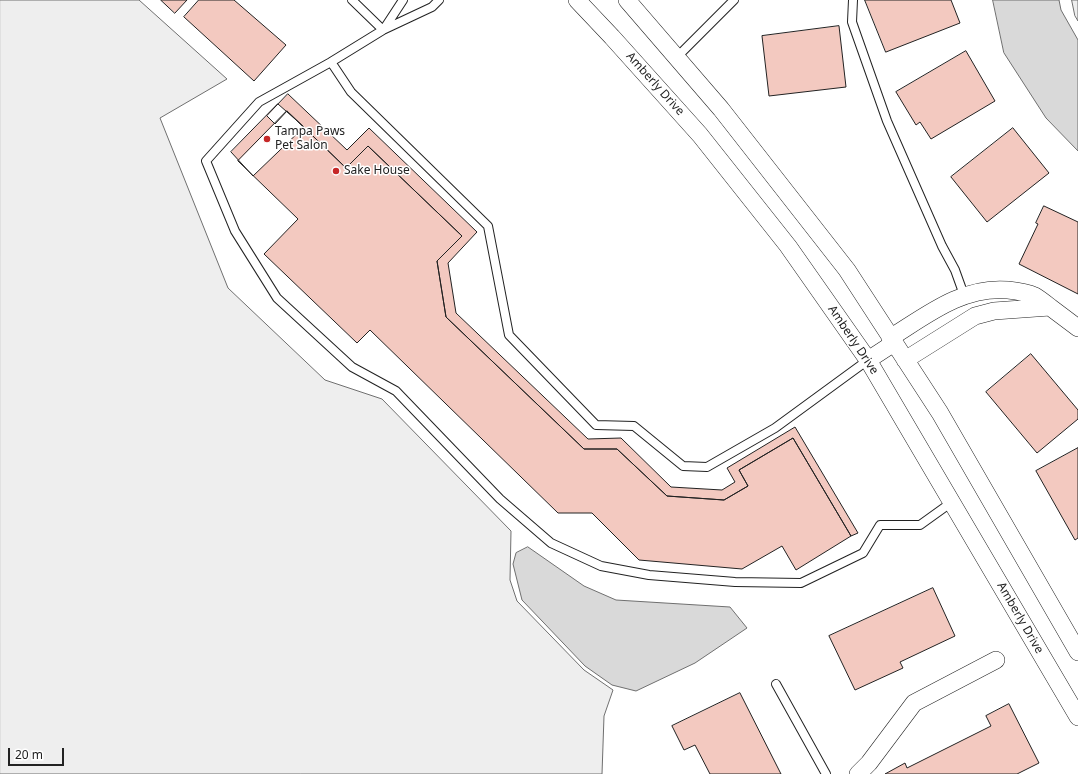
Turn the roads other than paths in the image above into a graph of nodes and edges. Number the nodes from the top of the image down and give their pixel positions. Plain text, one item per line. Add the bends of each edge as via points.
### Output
1 (352, 0) edge
2 (403, 0) edge
3 (439, 0) edge
4 (577, 0) edge
5 (627, 0) edge
6 (734, 0) edge
7 (853, 0) edge
8 (383, 30) junction
9 (677, 57) junction
10 (331, 62) junction
11 (964, 295) junction
12 (1050, 307) junction
13 (975, 316) junction
14 (1078, 328) edge
15 (892, 341) junction
16 (868, 360) junction
17 (905, 360) junction
18 (952, 502) junction
19 (1078, 652) edge
20 (996, 660) dead end
21 (776, 684) dead end
22 (1078, 717) edge
23 (826, 774) edge
24 (858, 774) edge

1 - 8 lane
2 - 8 lane
3 - 8 lane via 432,7
4 - 16 street, Amberly Drive via 700,135 788,246
5 - 9 street
6 - 9 lane
7 - 11 lane via 852,22 887,121
8 - 10 lane
9 - 15 street via 721,108 847,270
10 - 16 lane via 351,92 488,226 509,335 596,425 634,426 683,466 707,467 775,428
10 - 18 lane via 259,102 206,161 235,230 277,298 352,367 396,391 500,499 551,543 601,566 649,575 735,582 801,583 863,552 880,525 920,526
11 - 12 street via 992,290 1022,292 1036,296
11 - 13 street
11 - 15 street via 947,303
12 - 13 street via 994,311
12 - 14 street
13 - 17 street
15 - 16 street
15 - 17 street
16 - 18 street, Amberly Drive
17 - 19 street via 940,413
18 - 22 street, Amberly Drive
20 - 24 street via 914,703 869,764
21 - 23 lane

